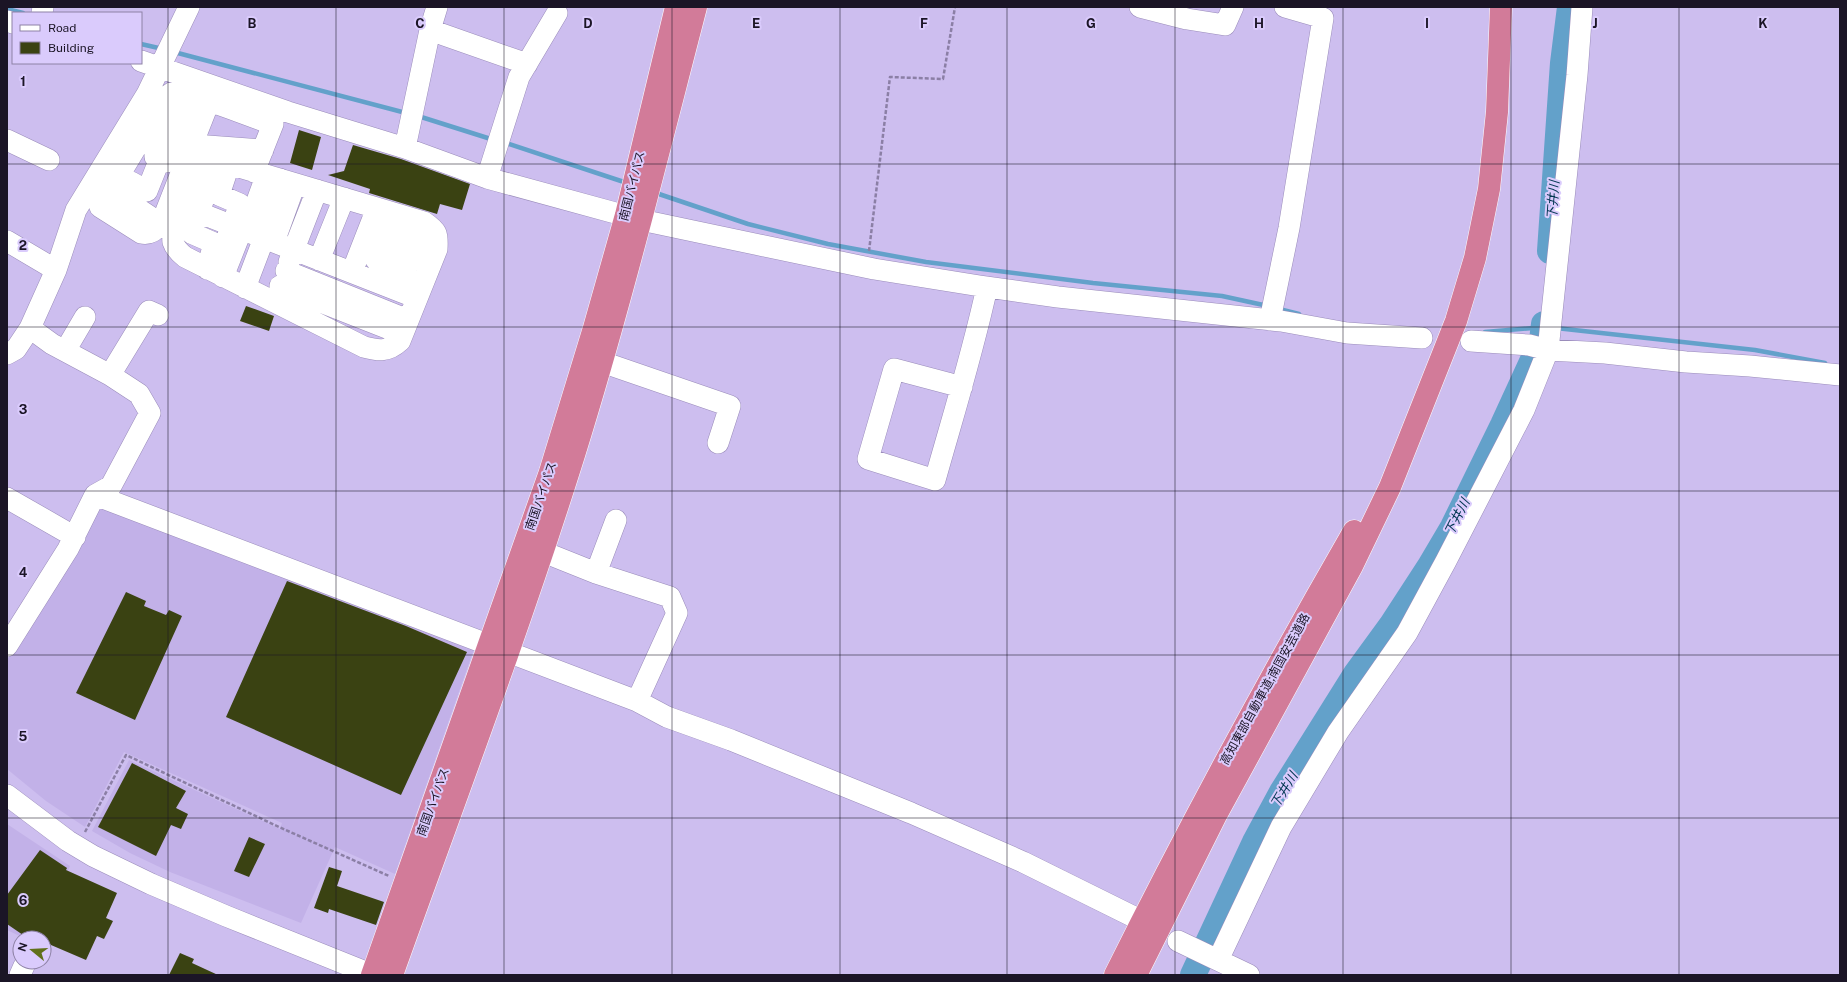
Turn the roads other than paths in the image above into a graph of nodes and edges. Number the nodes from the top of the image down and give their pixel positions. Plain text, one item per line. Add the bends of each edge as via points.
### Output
1 (188, 7) edge
2 (437, 7) edge
3 (676, 7) edge
4 (696, 7) edge
5 (1140, 7) edge
6 (1233, 7) edge
7 (1285, 7) edge
8 (1501, 7) edge
9 (1582, 7) edge
10 (557, 13) dead end
11 (430, 30) junction
12 (142, 61) edge
13 (527, 64) junction
14 (161, 67) junction
15 (288, 112) junction
16 (205, 113) junction
17 (165, 139) junction
18 (7, 140) edge
19 (265, 144) junction
20 (192, 145) junction
21 (405, 148) junction
22 (49, 160) dead end
23 (224, 163) junction
24 (125, 164) junction
25 (272, 177) junction
26 (487, 178) junction
27 (177, 182) junction
28 (317, 190) junction
29 (115, 193) junction
30 (344, 198) junction
31 (377, 208) junction
32 (190, 209) junction
33 (633, 217) junction
34 (253, 234) junction
35 (7, 241) edge
36 (370, 242) junction
37 (294, 250) junction
38 (319, 260) junction
39 (426, 262) junction
40 (56, 270) junction
41 (345, 270) junction
42 (215, 273) junction
43 (280, 286) junction
44 (987, 287) junction
45 (245, 288) junction
46 (412, 296) junction
47 (158, 315) dead end
48 (85, 317) dead end
49 (1270, 320) junction
50 (405, 327) junction
51 (30, 328) junction
52 (1422, 338) dead end
53 (1471, 341) dead end
54 (1548, 350) junction
55 (65, 351) junction
56 (7, 354) edge
57 (602, 362) junction
58 (110, 376) junction
59 (1840, 376) edge
60 (962, 387) junction
61 (1423, 406) junction
62 (718, 443) dead end
63 (95, 495) junction
64 (7, 498) edge
65 (616, 520) dead end
66 (75, 537) junction
67 (541, 551) junction
68 (596, 573) junction
69 (7, 646) edge
70 (498, 648) junction
71 (637, 701) junction
72 (7, 795) edge
73 (1132, 916) dead end
74 (1178, 941) dead end
75 (1218, 960) junction
76 (372, 975) edge
77 (392, 975) edge
78 (1115, 975) edge
79 (1136, 975) edge
80 (1249, 975) edge

1 - 14 street
2 - 11 street
3 - 33 highway, 南国バイパス
4 - 33 highway, 南国バイパス
5 - 6 street via 1187,19 1225,25
7 - 49 street via 1323,18 1289,228
8 - 61 highway, 高知東部自動車道;南国安芸道路 via 1497,112 1489,189 1475,258 1456,321
9 - 54 street
10 - 13 street
11 - 13 street
11 - 21 street
12 - 14 street
13 - 26 street via 517,84
14 - 15 street
14 - 40 street via 76,210
15 - 21 street
15 - 25 street
16 - 17 street
16 - 17 street via 173,92 166,96 161,105
16 - 19 street via 273,124
16 - 20 street
17 - 24 street
17 - 24 street
17 - 27 street
17 - 29 street via 147,191 131,182
18 - 22 street
19 - 20 street
19 - 25 street
20 - 27 street
21 - 26 street
23 - 25 street
23 - 32 street via 212,159 202,160 196,167
23 - 34 street via 219,195 240,204
24 - 29 street
25 - 28 street
25 - 34 street
25 - 34 street
26 - 33 street
27 - 29 street via 161,224 154,232 147,234 130,228 100,207
28 - 30 street
28 - 37 street
30 - 31 street
30 - 38 street
31 - 36 street
31 - 39 street via 424,222 435,230 438,238 437,249
31 - 41 street
32 - 34 street
32 - 42 street via 173,231 173,242 185,258
33 - 44 street via 868,268
33 - 57 highway, 南国バイパス
33 - 70 highway, 南国バイパス via 594,328
34 - 37 street
34 - 42 street
34 - 45 street
35 - 40 street
36 - 39 street
36 - 41 street
36 - 46 street via 376,260 382,265 407,273
37 - 38 street
37 - 43 street
38 - 41 street
39 - 46 street
40 - 51 street
41 - 46 street
42 - 45 street
43 - 45 street
43 - 50 street
43 - 50 street via 364,347 378,351 392,348 400,341
44 - 49 street
44 - 60 street
46 - 50 street
47 - 58 street via 149,311
48 - 55 street
49 - 52 street via 1347,333
51 - 55 street
51 - 56 street via 16,350
53 - 54 street via 1530,345
54 - 59 street via 1605,353
54 - 75 street via 1524,410 1446,561 1407,633 1338,732 1281,827
55 - 58 street
57 - 62 street via 730,406
57 - 67 highway, 南国バイパス
58 - 63 street via 139,394 150,413 111,486
60 - 60 street via 935,480 868,459 894,369
61 - 78 highway, 高知東部自動車道;南国安芸道路 via 1228,755 1162,879
61 - 79 highway, 高知東部自動車道;南国安芸道路 via 1390,487 1352,566 1215,817
63 - 66 street
63 - 70 street
64 - 66 street
65 - 68 street
66 - 69 street
67 - 68 street
67 - 70 highway, 南国バイパス
68 - 71 street via 670,597 677,613
70 - 71 street
70 - 76 highway, 南国バイパス via 405,882
70 - 77 highway, 南国バイパス
71 - 73 street via 667,717 731,740 911,813 1023,862
72 - 76 street via 93,856 151,884
74 - 75 street
75 - 80 street

